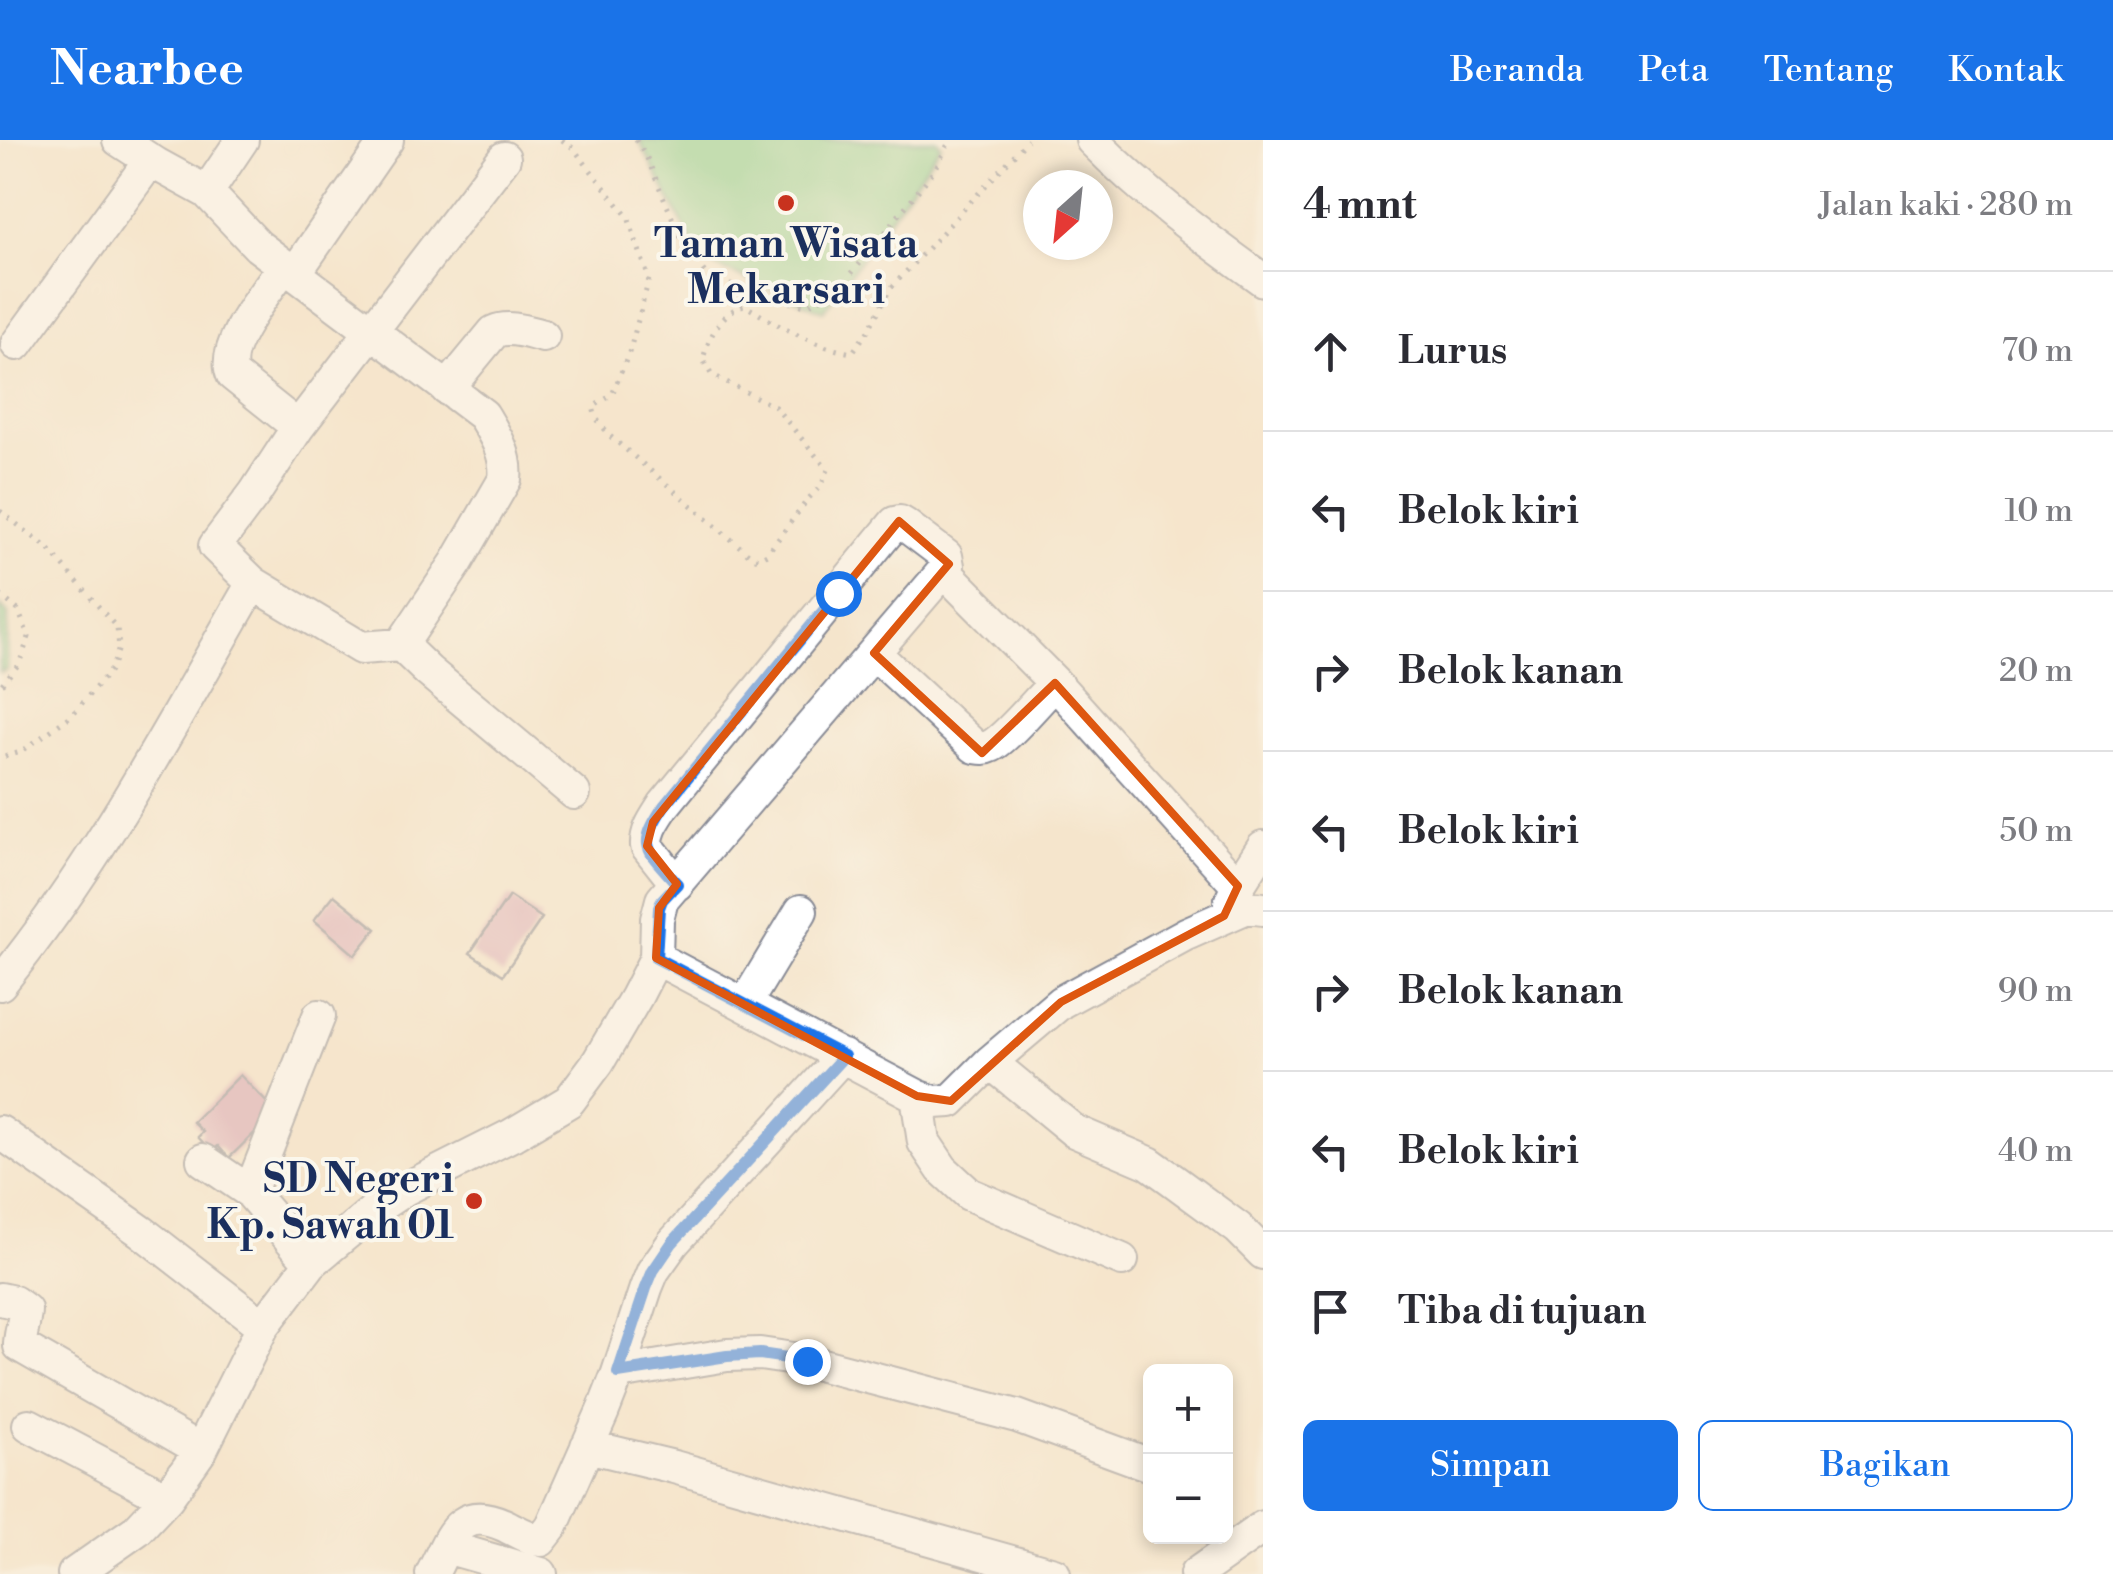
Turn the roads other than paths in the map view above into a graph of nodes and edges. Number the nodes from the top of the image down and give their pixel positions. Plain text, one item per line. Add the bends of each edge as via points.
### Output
1 (119, 140) edge
2 (242, 140) edge
3 (387, 140) edge
4 (1092, 140) edge
5 (504, 158) dead end
6 (156, 164) junction
7 (206, 192) junction
8 (289, 270) junction
9 (1263, 280) edge
10 (371, 330) junction
11 (543, 336) dead end
12 (17, 344) dead end
13 (448, 389) junction
14 (298, 427) junction
15 (944, 570) junction
16 (253, 583) junction
17 (400, 644) junction
18 (874, 653) junction
19 (1055, 683) junction
20 (574, 793) dead end
21 (1263, 847) edge
22 (677, 884) junction
23 (1238, 886) junction
24 (1263, 909) edge
25 (801, 912) dead end
26 (1224, 916) junction
27 (656, 958) junction
28 (0, 984) edge
29 (745, 1004) junction
30 (319, 1016) dead end
31 (844, 1056) junction
32 (990, 1062) junction
33 (917, 1096) junction
34 (0, 1132) edge
35 (203, 1160) dead end
36 (250, 1192) junction
37 (1263, 1254) edge
38 (1122, 1260) dead end
39 (311, 1263) junction
40 (0, 1298) edge
41 (262, 1326) junction
42 (618, 1373) junction
43 (28, 1425) dead end
44 (586, 1446) junction
45 (201, 1450) junction
46 (1143, 1462) edge
47 (167, 1498) junction
48 (1263, 1527) edge
49 (1233, 1540) edge
50 (1223, 1544) edge
51 (439, 1560) edge
52 (74, 1574) edge
53 (541, 1574) edge
54 (1054, 1574) edge
55 (1196, 1574) edge

1 - 6 street
2 - 7 street
3 - 8 street
4 - 9 street
5 - 10 street
6 - 7 street
6 - 12 street via 136,178
7 - 8 street
8 - 10 street
8 - 14 street via 237,336 229,365
10 - 13 street
10 - 14 street
11 - 13 street via 494,332
13 - 17 street via 483,415 503,454 505,478
14 - 16 street via 255,494 205,539
15 - 18 street
15 - 19 street
15 - 22 street via 946,556 895,523 653,822 646,846
16 - 17 street via 362,648
16 - 28 street via 140,782
17 - 20 street
18 - 19 street via 975,747 990,747 1003,737
18 - 22 street
19 - 23 street
21 - 23 street
22 - 27 street via 659,908
23 - 26 street
24 - 26 street
25 - 29 street
26 - 32 street via 1061,1002
27 - 29 street
27 - 39 street via 569,1101 406,1189
29 - 31 street
30 - 36 street
31 - 33 street
31 - 42 street via 672,1243 653,1271
32 - 33 street via 951,1101
32 - 37 street via 1074,1131 1170,1178
33 - 38 street via 924,1142 969,1194
34 - 41 street
35 - 36 street
36 - 39 street
39 - 41 street
40 - 45 street via 25,1310 20,1346
41 - 45 street
42 - 44 street
42 - 46 street via 727,1356 807,1361 1017,1416
43 - 47 street
44 - 51 street via 542,1540 476,1516 463,1521
44 - 54 street
45 - 47 street
47 - 52 street via 137,1530
48 - 49 street
50 - 55 street
51 - 53 street

